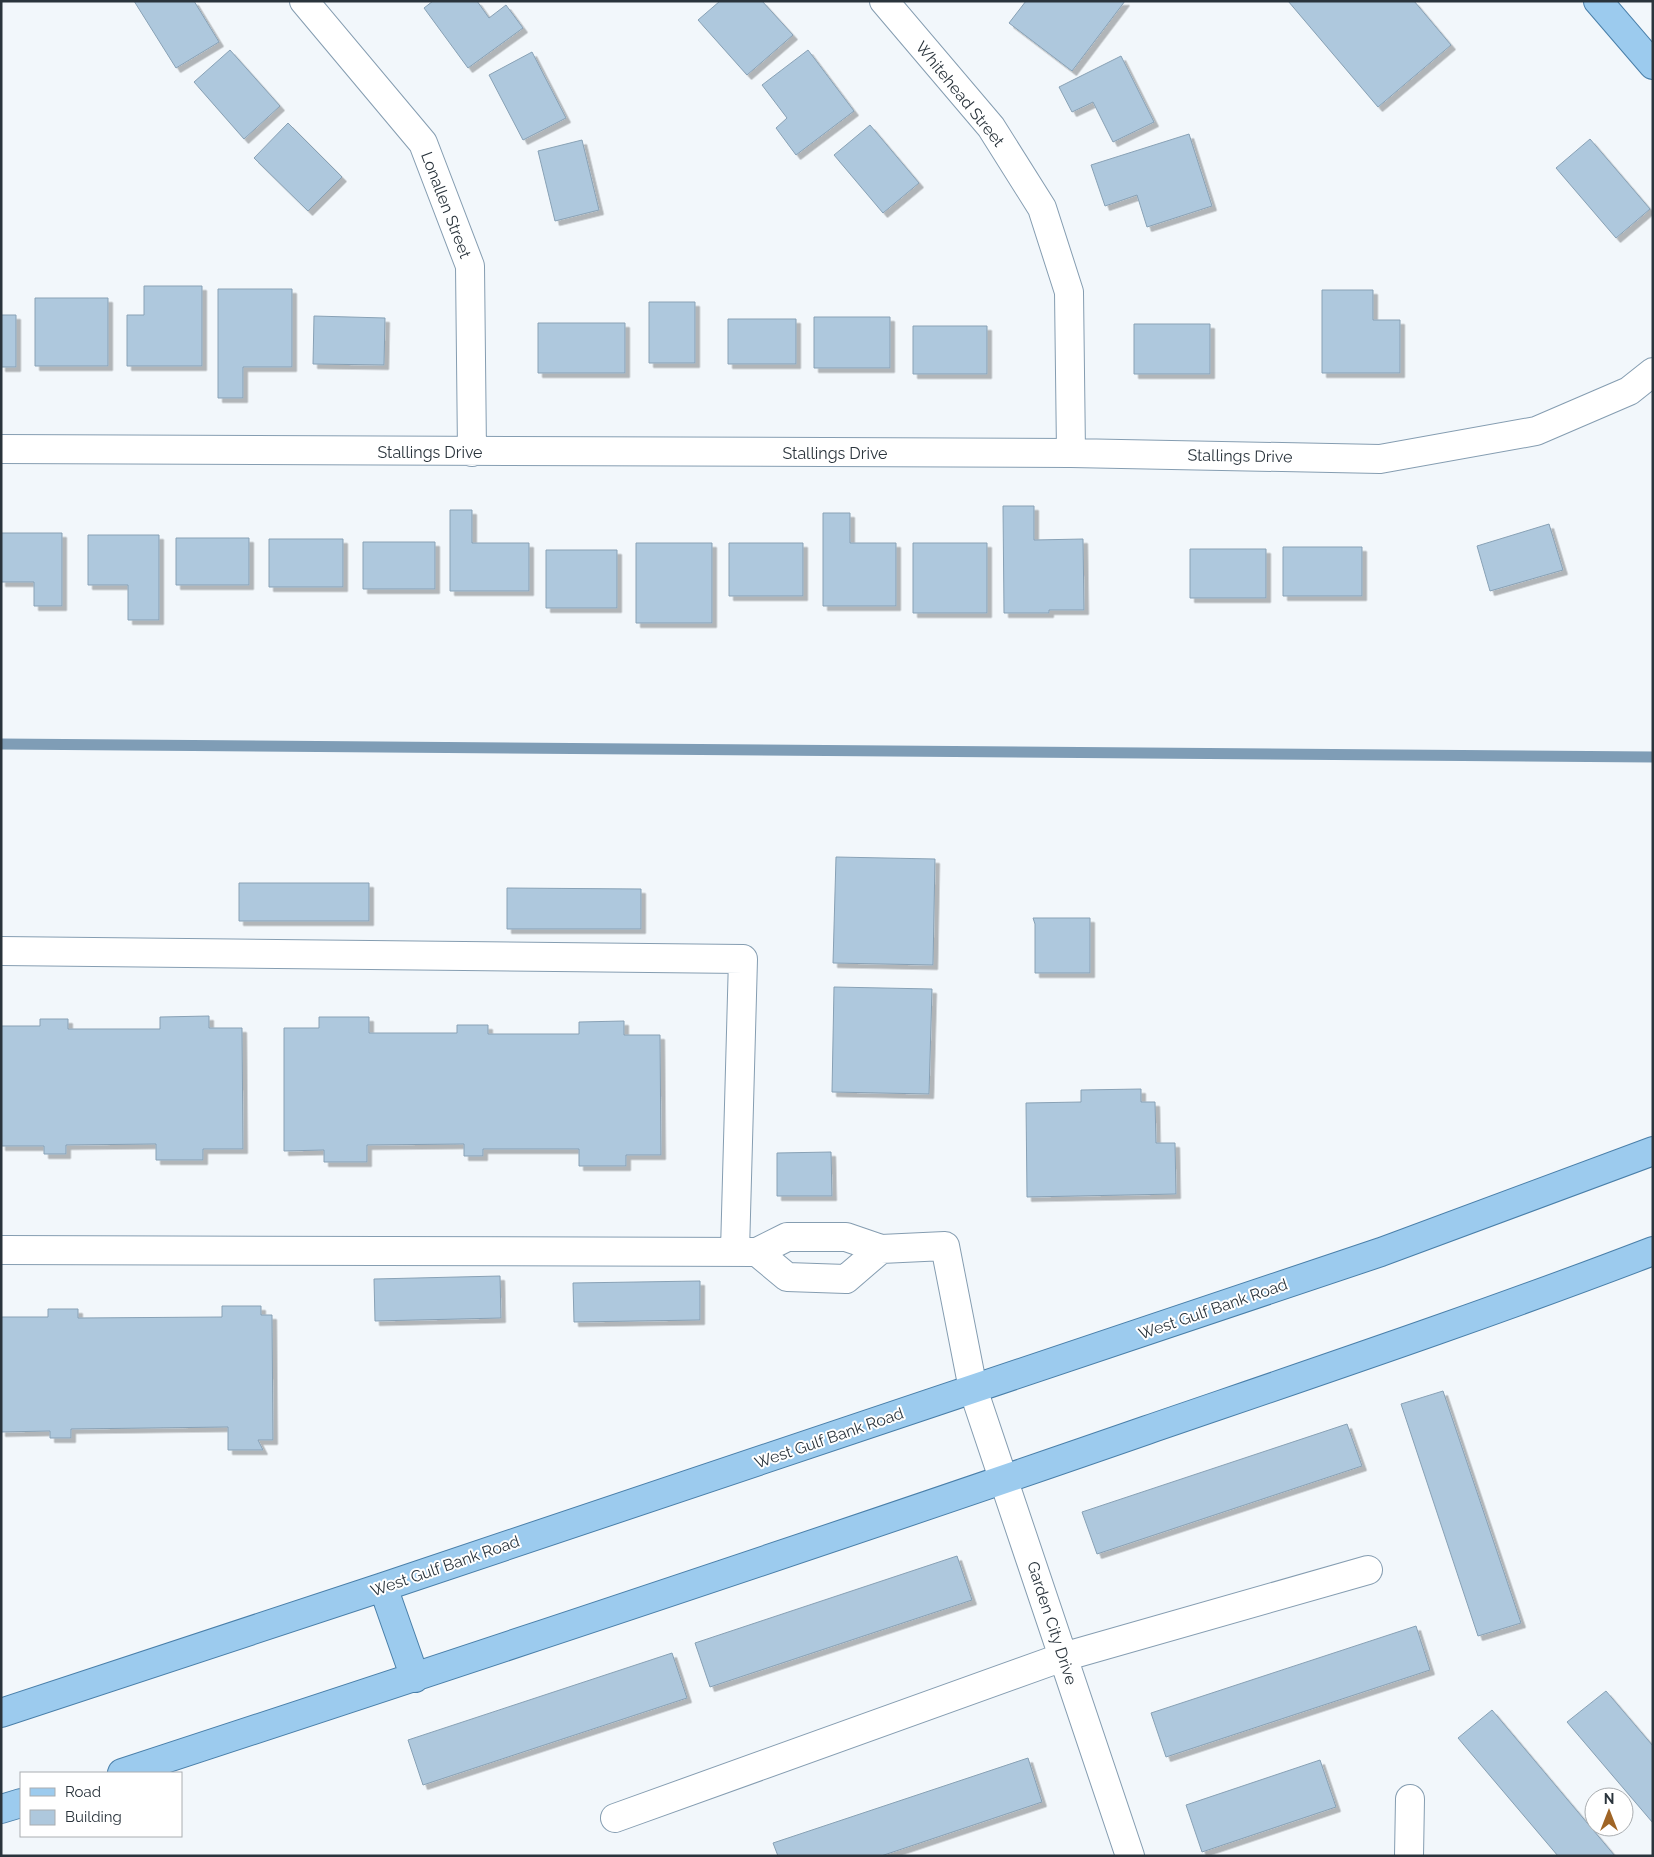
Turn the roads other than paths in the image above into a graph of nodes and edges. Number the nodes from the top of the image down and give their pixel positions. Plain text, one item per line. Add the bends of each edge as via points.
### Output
1 (304, 1) edge
2 (884, 1) edge
3 (1598, 1) edge
4 (1653, 65) edge
5 (1653, 372) edge
6 (1, 449) edge
7 (472, 452) junction
8 (1071, 453) junction
9 (1, 952) edge
10 (1653, 1150) edge
11 (881, 1249) junction
12 (1, 1250) edge
13 (746, 1251) junction
14 (1653, 1251) edge
15 (973, 1389) junction
16 (1004, 1480) junction
17 (1368, 1570) dead end
18 (383, 1587) junction
19 (1063, 1657) junction
20 (415, 1678) junction
21 (1, 1713) edge
22 (125, 1772) edge
23 (1410, 1799) dead end
24 (20, 1803) edge
25 (1, 1809) edge
26 (615, 1818) dead end
27 (1130, 1856) edge
28 (1409, 1856) edge

1 - 7 street, Lonallen Street via 422,143 470,266
2 - 8 street, Whitehead Street via 991,127 1042,208 1069,292
3 - 4 main road
5 - 8 street, Stallings Drive via 1628,391 1536,431 1380,459
6 - 7 street, Stallings Drive
7 - 8 street, Stallings Drive
9 - 13 street via 743,959
10 - 15 main road, West Gulf Bank Road via 1382,1252
11 - 13 street via 846,1237 787,1237
11 - 13 street via 846,1279 787,1277
11 - 15 street, Garden City Drive via 945,1246
12 - 13 street
14 - 16 main road via 1548,1292
15 - 16 street, Garden City Drive
15 - 18 main road, West Gulf Bank Road
16 - 19 street, Garden City Drive
16 - 20 main road
17 - 19 street
18 - 20 main road
18 - 21 main road, West Gulf Bank Road
19 - 26 street
19 - 27 street, Garden City Drive
20 - 22 main road
23 - 28 street
24 - 25 main road

